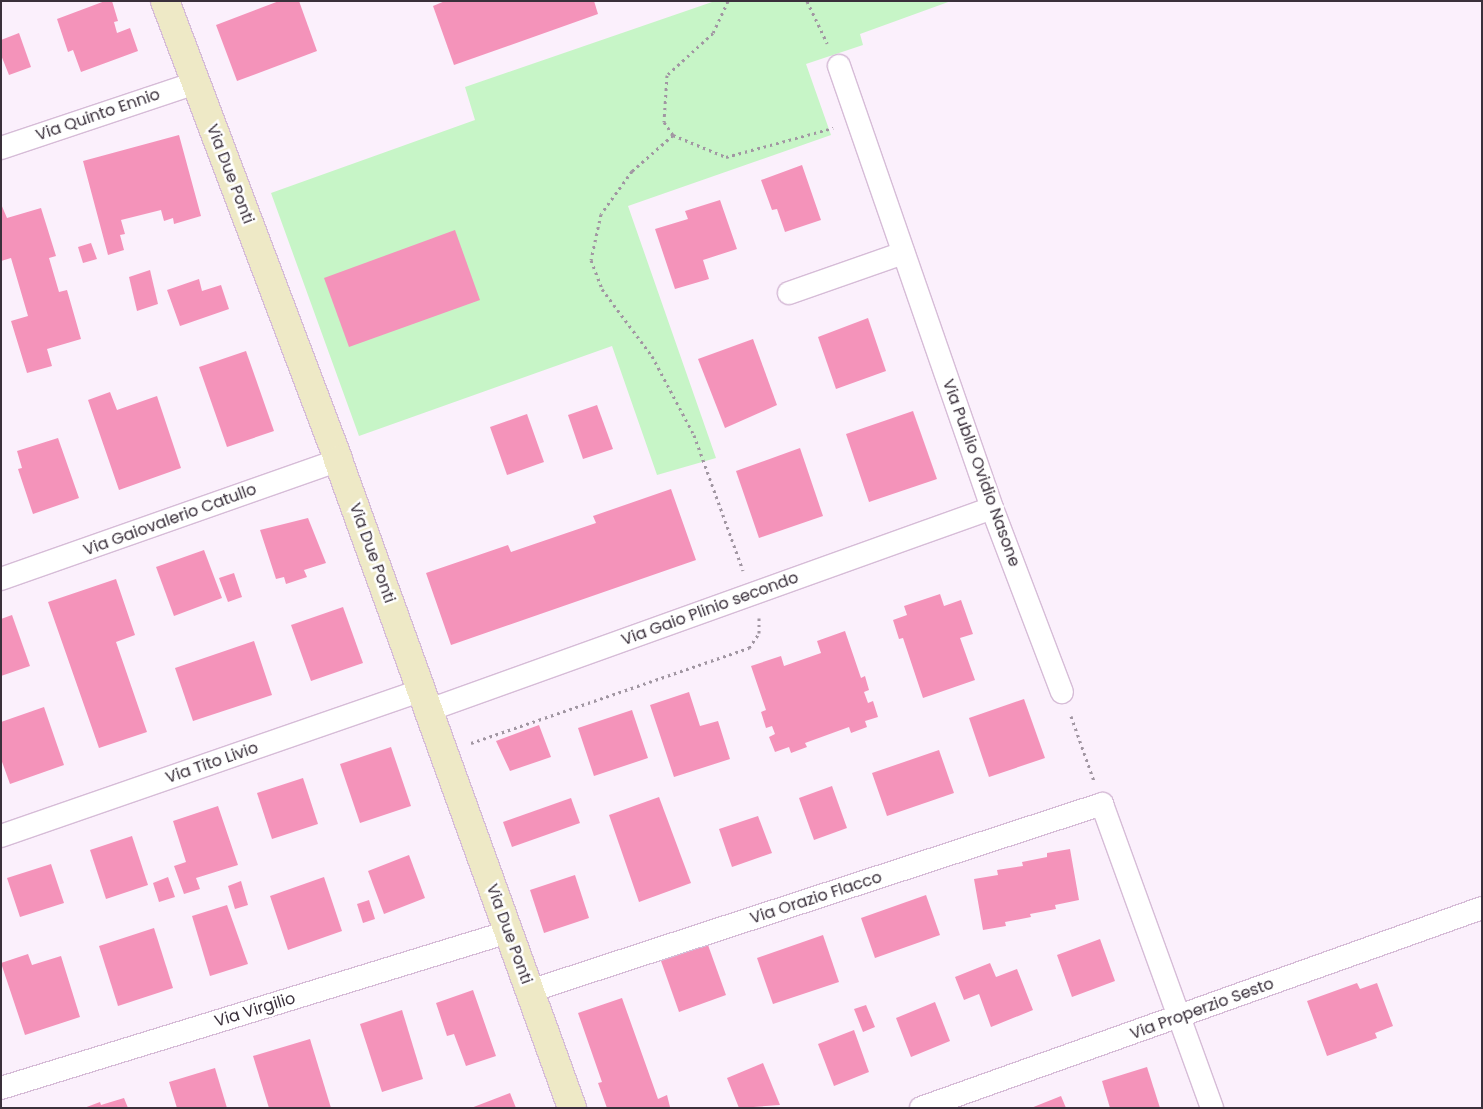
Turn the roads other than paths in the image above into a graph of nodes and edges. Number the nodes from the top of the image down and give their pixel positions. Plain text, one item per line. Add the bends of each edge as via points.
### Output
1 (165, 1) edge
2 (838, 66) road end
3 (195, 83) junction
4 (1, 148) edge
5 (904, 253) junction
6 (789, 293) dead end
7 (338, 460) junction
8 (992, 508) junction
9 (1, 579) edge
10 (1062, 692) road end
11 (426, 700) junction
12 (1, 836) edge
13 (1482, 908) edge
14 (508, 932) junction
15 (530, 991) junction
16 (1181, 1017) junction
17 (1, 1088) edge
18 (572, 1108) edge
19 (921, 1108) edge
20 (1212, 1108) edge

1 - 3 street, Via Due Ponti
2 - 5 street, Via Publio Ovidio Nasone
3 - 4 street, Via Quinto Ennio
3 - 7 street, Via Due Ponti
5 - 6 street
5 - 8 street, Via Publio Ovidio Nasone
7 - 9 street, Via Gaiovalerio Catullo
7 - 11 street, Via Due Ponti
8 - 10 street, Via Publio Ovidio Nasone
8 - 11 street, Via Gaio Plinio secondo via 751,594
11 - 12 street, Via Tito Livio
11 - 14 street, Via Due Ponti
13 - 16 street, Via Properzio Sesto
14 - 15 street, Via Due Ponti
14 - 17 street, Via Virgilio
15 - 16 street, Via Orazio Flacco via 1102,804
15 - 18 street, Via Due Ponti
16 - 19 street, Via Properzio Sesto
16 - 20 street

